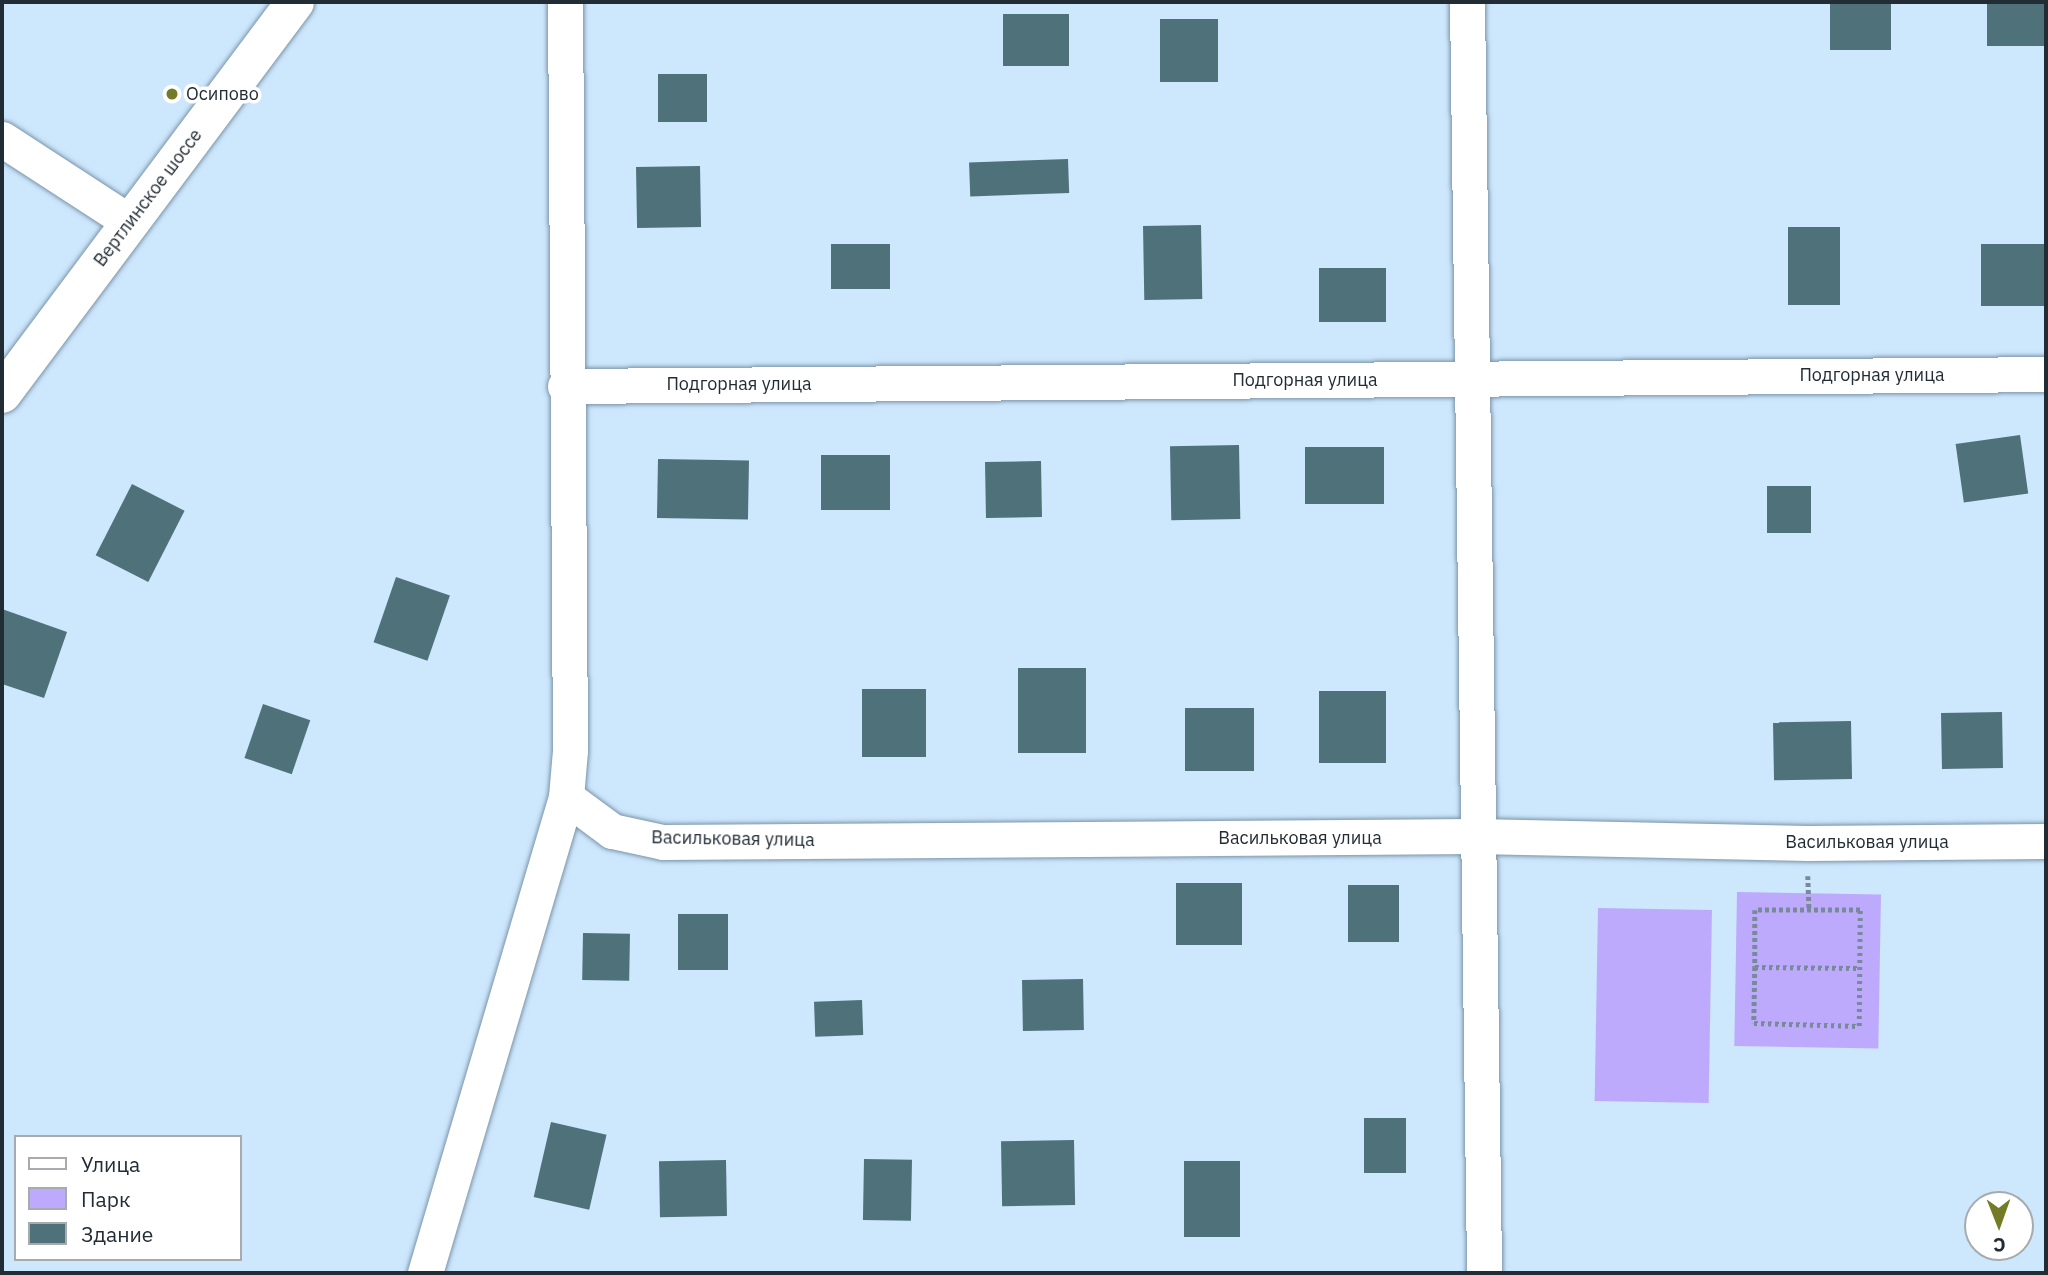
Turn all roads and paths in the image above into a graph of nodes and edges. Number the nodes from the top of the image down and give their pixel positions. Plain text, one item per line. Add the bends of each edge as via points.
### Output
1 (565, 2) edge
2 (1467, 2) edge
3 (287, 5) edge
4 (2, 139) edge
5 (130, 222) junction
6 (2046, 374) edge
7 (1474, 378) junction
8 (565, 386) junction
9 (2, 394) edge
10 (566, 797) junction
11 (1475, 836) junction
12 (2046, 841) edge
13 (1755, 967) junction
14 (1859, 968) junction
15 (425, 1273) edge
16 (1484, 1273) edge

1 - 8 street
2 - 7 street
3 - 5 main road, Вертлинское шоссе
4 - 5 street
5 - 9 main road, Вертлинское шоссе
6 - 7 street, Подгорная улица
7 - 8 street, Подгорная улица
7 - 11 street
8 - 10 street via 570,750
10 - 11 street, Васильковая улица via 612,831 663,842
10 - 15 street
11 - 12 street, Васильковая улица via 1808,843
11 - 16 street
13 - 14 path
13 - 14 path via 1754,1023 1859,1026
13 - 14 path via 1755,910 1860,910

